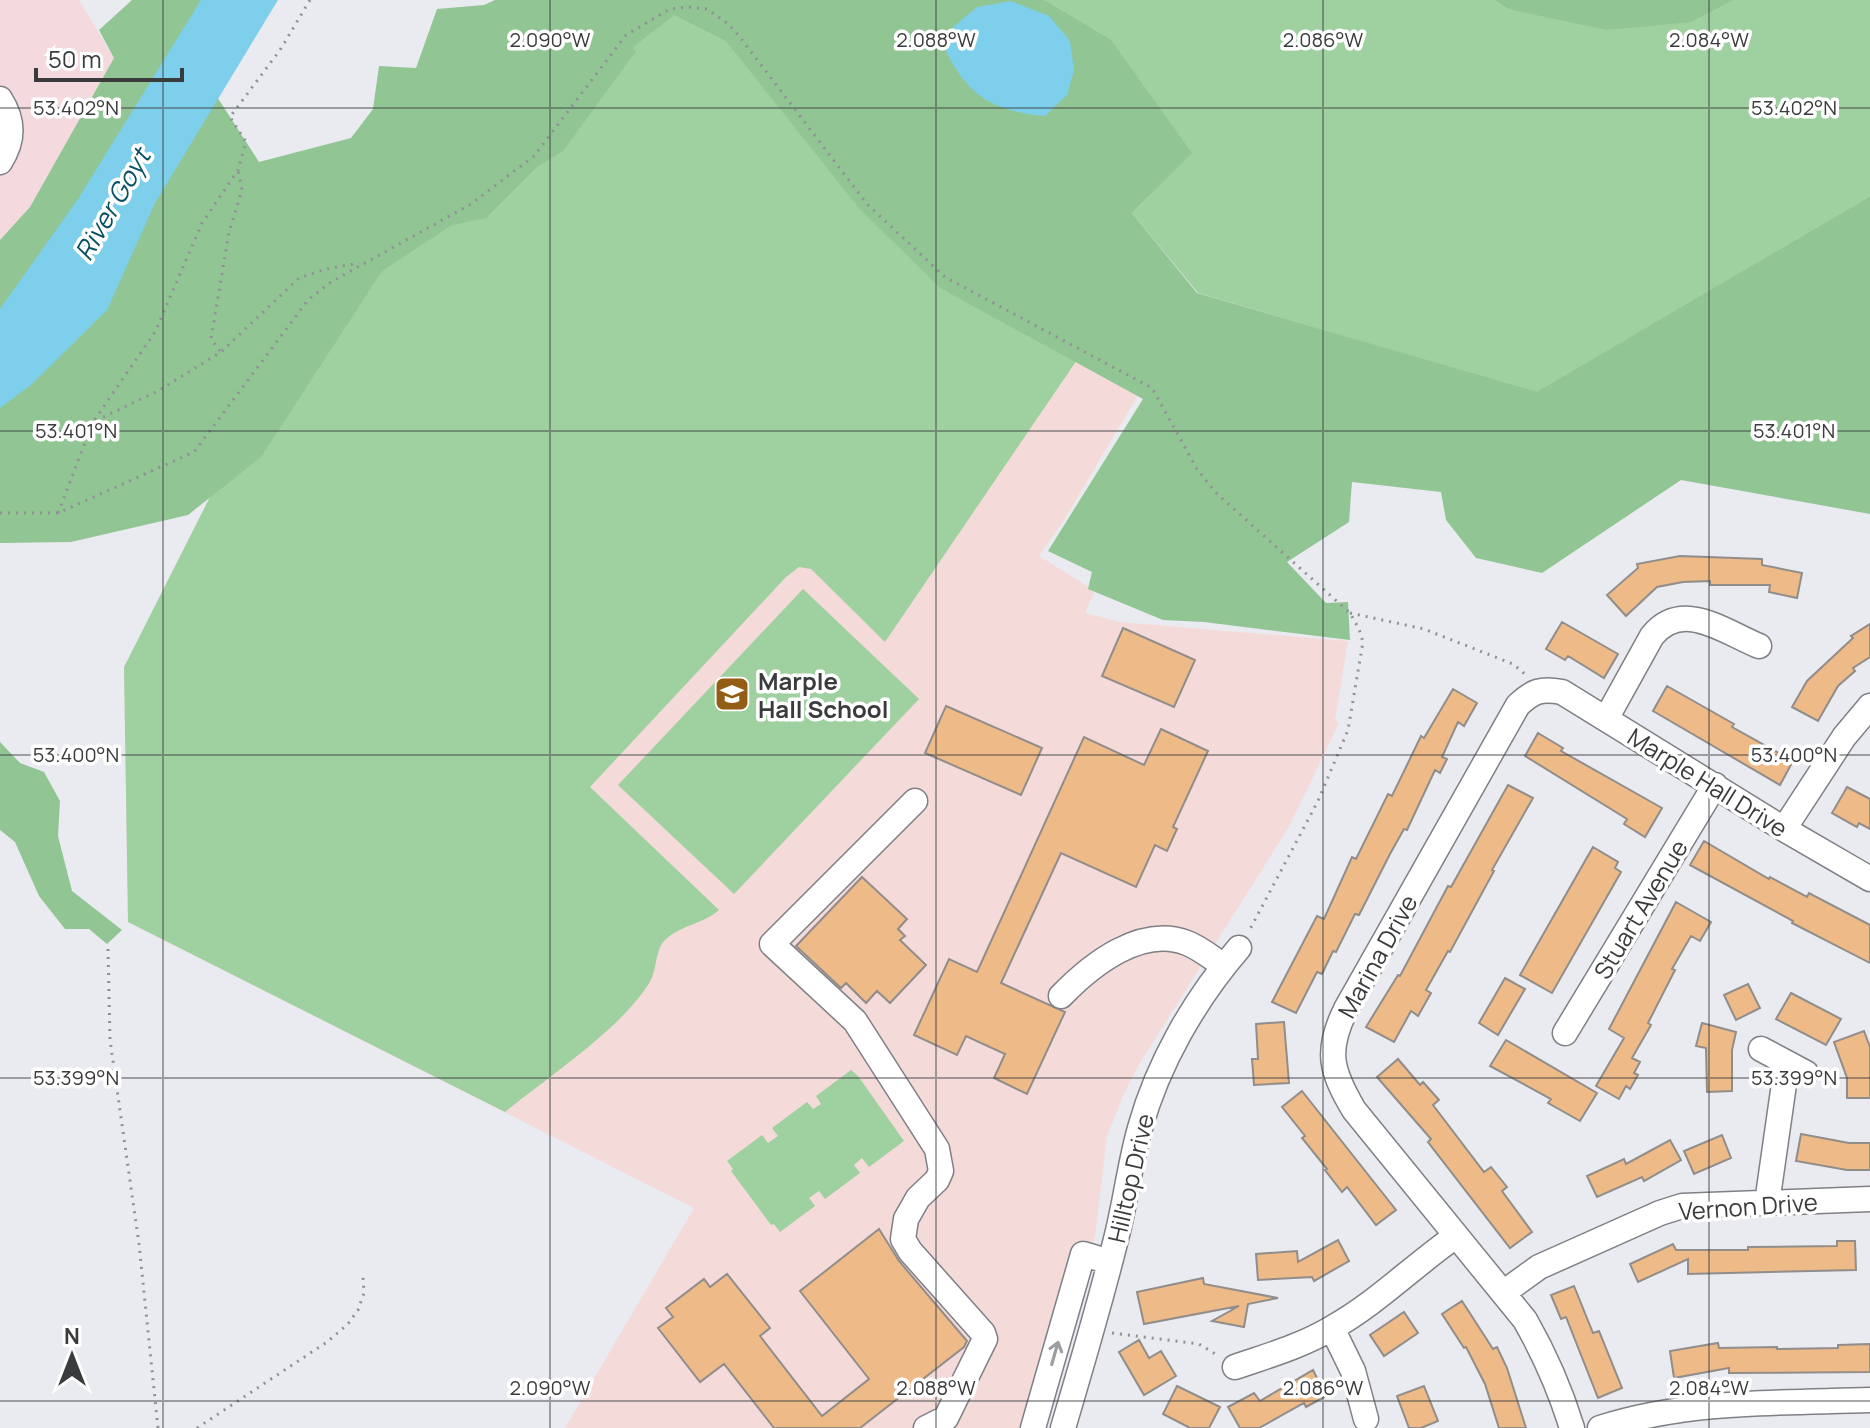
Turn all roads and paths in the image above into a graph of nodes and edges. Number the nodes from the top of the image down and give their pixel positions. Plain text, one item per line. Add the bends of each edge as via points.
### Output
1 (310, 0) edge
2 (0, 99) edge
3 (0, 162) edge
4 (238, 170) junction
5 (363, 263) junction
6 (221, 352) junction
7 (93, 422) junction
8 (0, 513) edge
9 (58, 513) junction
10 (1350, 613) junction
11 (1750, 648) dead end
12 (1544, 689) junction
13 (1870, 706) edge
14 (1606, 719) junction
15 (1715, 785) junction
16 (915, 801) dead end
17 (1784, 829) junction
18 (1870, 879) edge
19 (108, 949) dead end
20 (1231, 957) junction
21 (1061, 996) dead end
22 (1565, 1033) dead end
23 (1761, 1049) dead end
24 (1870, 1199) edge
25 (1767, 1203) junction
26 (1456, 1236) junction
27 (1110, 1262) junction
28 (363, 1277) dead end
29 (1503, 1293) junction
30 (1332, 1328) junction
31 (1093, 1330) junction
32 (1229, 1369) joint
33 (1870, 1400) edge
34 (1366, 1419) dead end
35 (929, 1427) edge
36 (158, 1428) edge
37 (197, 1428) edge
38 (1033, 1428) edge
39 (1063, 1428) edge
40 (1572, 1428) edge
41 (1600, 1428) edge

1 - 4 path via 230,117 246,142
2 - 3 street via 12,131
4 - 6 path via 242,190 229,232 211,339
4 - 7 path via 202,223 155,332
5 - 6 path via 299,278
5 - 9 path via 308,300 194,452
5 - 10 path via 471,204 534,156 626,35 670,9 707,9 739,36 867,204 945,277 1152,388 1215,492
6 - 7 path
7 - 9 path
8 - 9 path
10 - 12 path via 1424,629 1513,664
10 - 20 path via 1363,642 1348,730 1318,801
11 - 14 street via 1697,620 1670,620 1652,636
12 - 14 street, Marple Hall Drive via 1562,692
12 - 26 street, Marina Drive via 1518,705 1335,1031 1335,1071 1354,1110
13 - 17 street
14 - 15 street, Marple Hall Drive
15 - 17 street, Marple Hall Drive
15 - 22 street, Stuart Avenue
16 - 35 street via 772,944 855,1021 941,1160 937,1180 906,1219 903,1239 985,1339 946,1418
17 - 18 street, Marple Hall Drive
19 - 36 path via 110,1040
20 - 21 street via 1170,938 1149,940 1084,973
20 - 27 street, Hilltop Drive via 1158,1074 1140,1127
23 - 25 street via 1797,1068
24 - 25 street, Vernon Drive
25 - 29 street, Vernon Drive via 1702,1204 1660,1213 1539,1267
26 - 29 street, Marina Drive
26 - 30 street
27 - 31 street, Hilltop Drive
38 -> 27 street via 1083,1254
28 - 37 path via 364,1293 348,1324
29 - 40 street, Marina Drive via 1542,1349
30 - 32 street
30 - 34 street via 1353,1371
31 - 32 path via 1199,1344
31 - 39 street, Hilltop Drive
33 - 41 street via 1702,1407

